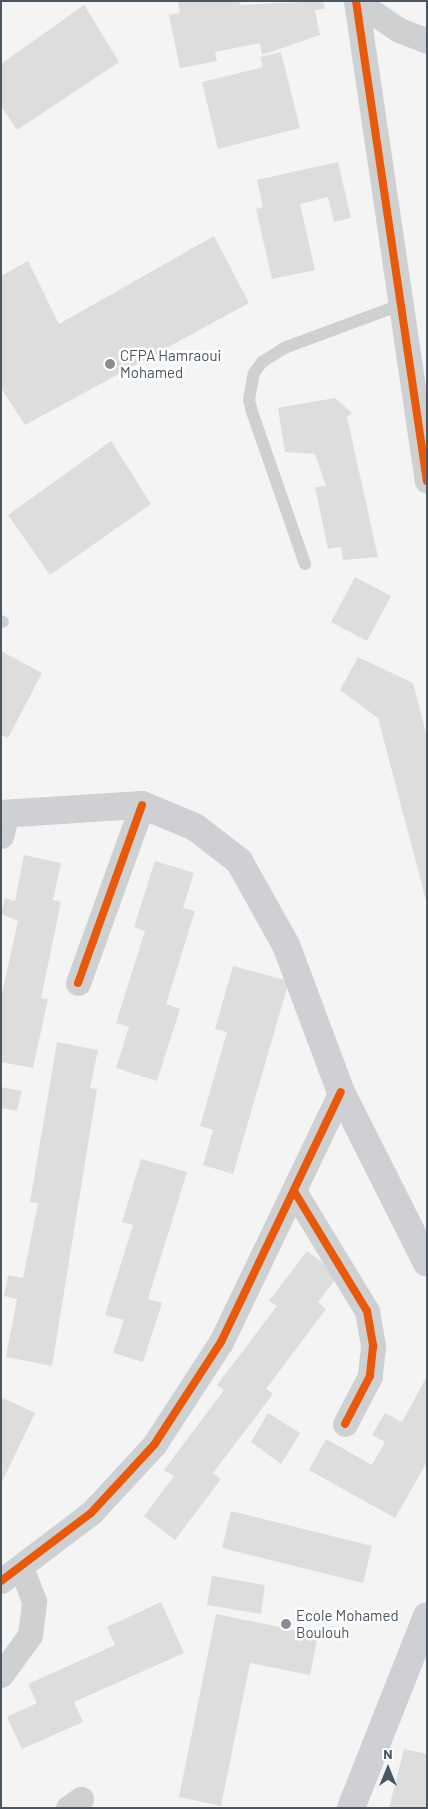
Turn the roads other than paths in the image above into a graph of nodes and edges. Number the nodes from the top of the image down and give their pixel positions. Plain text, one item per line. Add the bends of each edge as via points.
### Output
1 (356, 1) edge
2 (427, 41) edge
3 (402, 304) junction
4 (427, 481) edge
5 (305, 564) dead end
6 (142, 805) junction
7 (3, 821) edge
8 (78, 983) dead end
9 (341, 1092) junction
10 (294, 1190) junction
11 (427, 1263) edge
12 (346, 1424) dead end
13 (21, 1567) junction
14 (1, 1581) edge
15 (427, 1616) edge
16 (1, 1675) edge
17 (351, 1808) edge

1 - 2 street via 399,30
1 - 3 street
3 - 4 street
3 - 5 lane via 284,348 262,362 254,374 249,400 252,412
6 - 7 main road
6 - 8 street
6 - 9 main road via 195,827 239,861 286,945
9 - 10 street
9 - 11 main road
10 - 12 street via 367,1311 373,1346 370,1376
10 - 13 street via 221,1342 154,1446 91,1513
13 - 14 street
13 - 16 street via 34,1601 30,1636
15 - 17 main road

